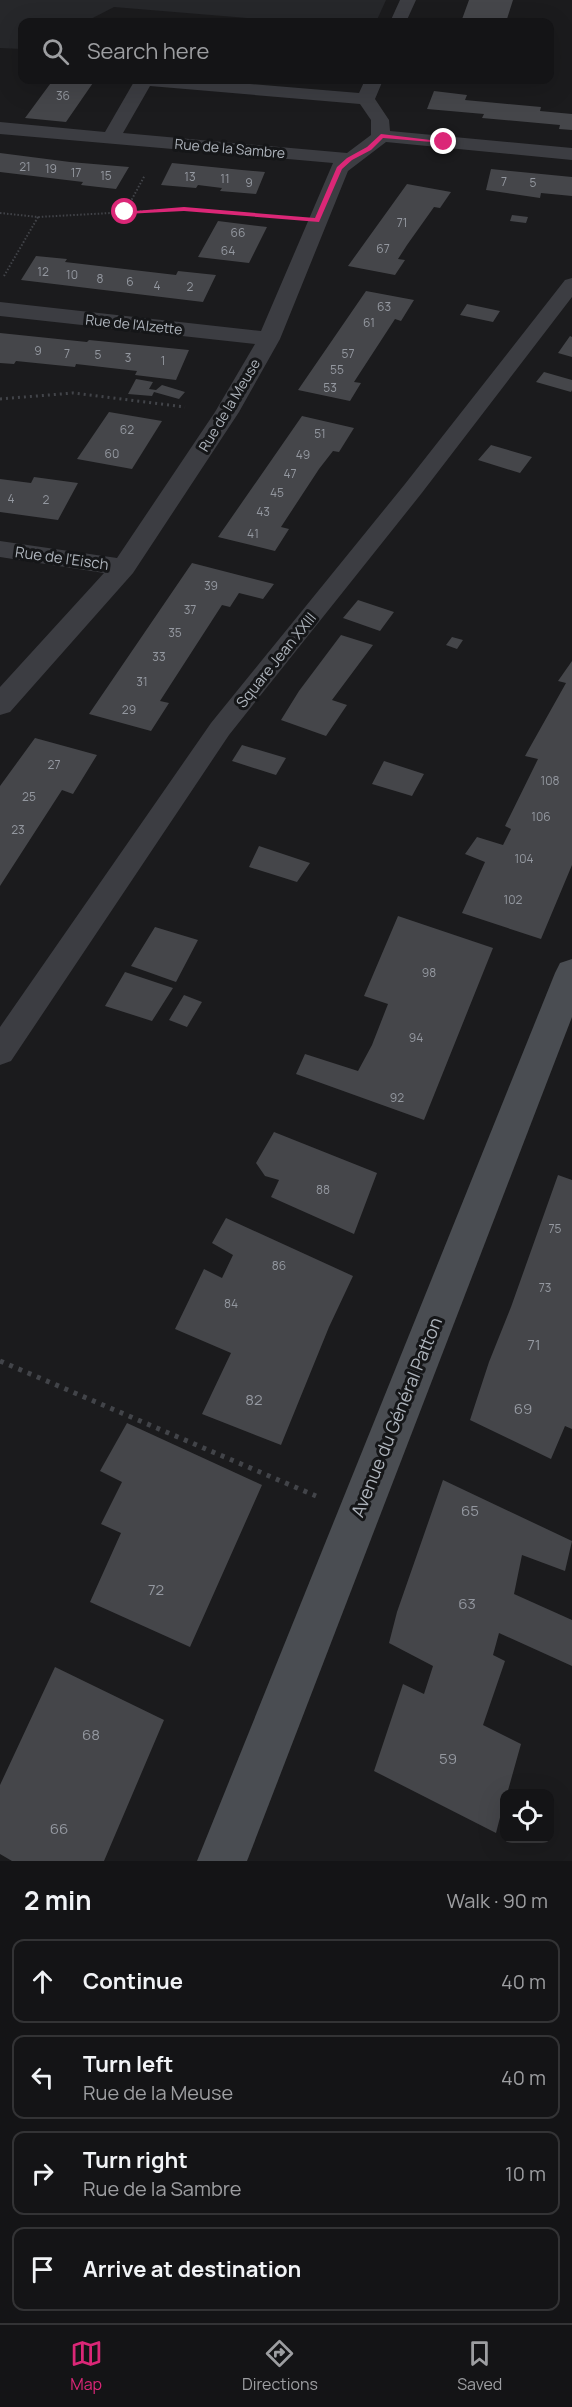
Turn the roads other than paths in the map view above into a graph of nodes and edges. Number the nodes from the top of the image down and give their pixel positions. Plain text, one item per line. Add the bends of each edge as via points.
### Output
1 (408, 0) edge
2 (400, 18) edge
3 (142, 84) edge
4 (244, 84) edge
5 (370, 89) edge
6 (0, 128) edge
7 (381, 136) junction
8 (111, 138) junction
9 (572, 154) edge
10 (350, 159) junction
11 (572, 284) edge
12 (0, 309) edge
13 (269, 339) junction
14 (0, 549) edge
15 (124, 567) junction
16 (0, 705) edge
17 (572, 973) edge
18 (0, 1052) edge
19 (222, 1861) edge

1 - 2 street
3 - 8 street
4 - 5 street
5 - 7 street
6 - 8 street, Rue de la Sambre
7 - 9 street
7 - 10 street, Rue de la Meuse
8 - 10 street, Rue de la Sambre
10 - 13 street, Rue de la Meuse via 339,168
11 - 18 lane, Square Jean XXIII via 406,499 220,729
12 - 13 street, Rue de l'Alzette
13 - 15 street, Rue de la Meuse via 227,412
14 - 15 street, Rue de l'Eisch
15 - 16 street, Rue de la Meuse
17 - 19 main road, Avenue du Général Patton

